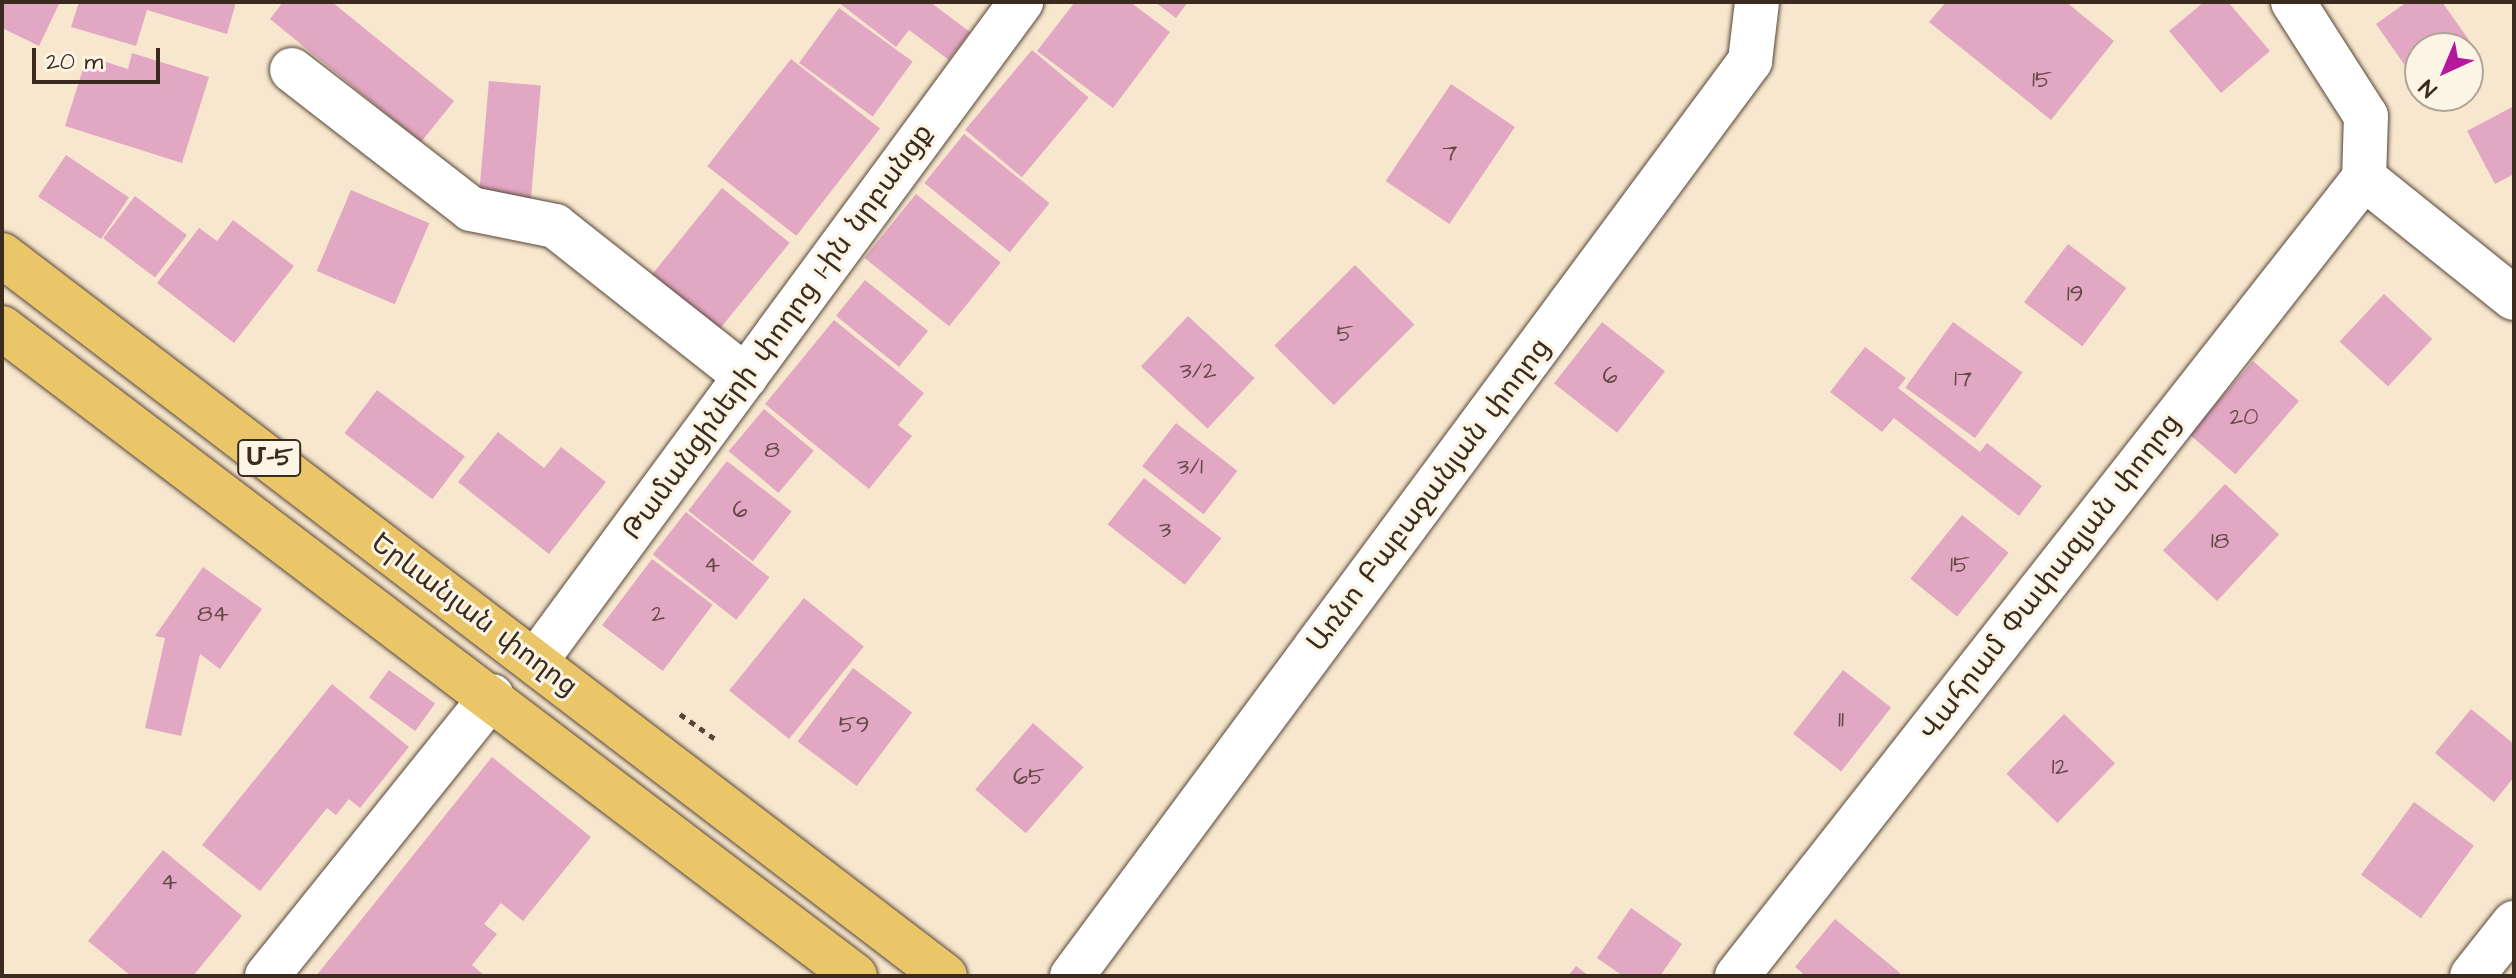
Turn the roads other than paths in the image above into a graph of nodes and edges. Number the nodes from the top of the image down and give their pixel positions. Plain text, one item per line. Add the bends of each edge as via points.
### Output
1 (1021, 2) edge
2 (1757, 2) edge
3 (2293, 2) edge
4 (292, 70) dead end
5 (2364, 178) junction
6 (2, 255) edge
7 (2514, 298) edge
8 (2, 328) edge
9 (746, 377) junction
10 (535, 662) junction
11 (492, 696) junction
12 (2514, 923) edge
13 (267, 976) edge
14 (855, 976) edge
15 (945, 976) edge
16 (1072, 976) edge
17 (1737, 976) edge
18 (2472, 976) edge

1 - 9 street, Թամանցիների փողոց 1-ին նրբանցք
2 - 16 street, Առնո Բաբաջանյան փողոց via 1750,61
3 - 5 street via 2366,116
4 - 9 street via 471,209 555,226
5 - 7 street
5 - 17 street, Վահրամ Փափազյան փողոց
6 - 10 highway, Երևանյան փողոց / Մ-5
8 - 11 highway, Երևանյան փողոց / Մ-5
9 - 10 street, Թամանցիների փողոց 1-ին նրբանցք
10 - 15 highway, Երևանյան փողոց / Մ-5
11 - 13 street
11 - 14 highway, Երևանյան փողոց / Մ-5
12 - 18 street

